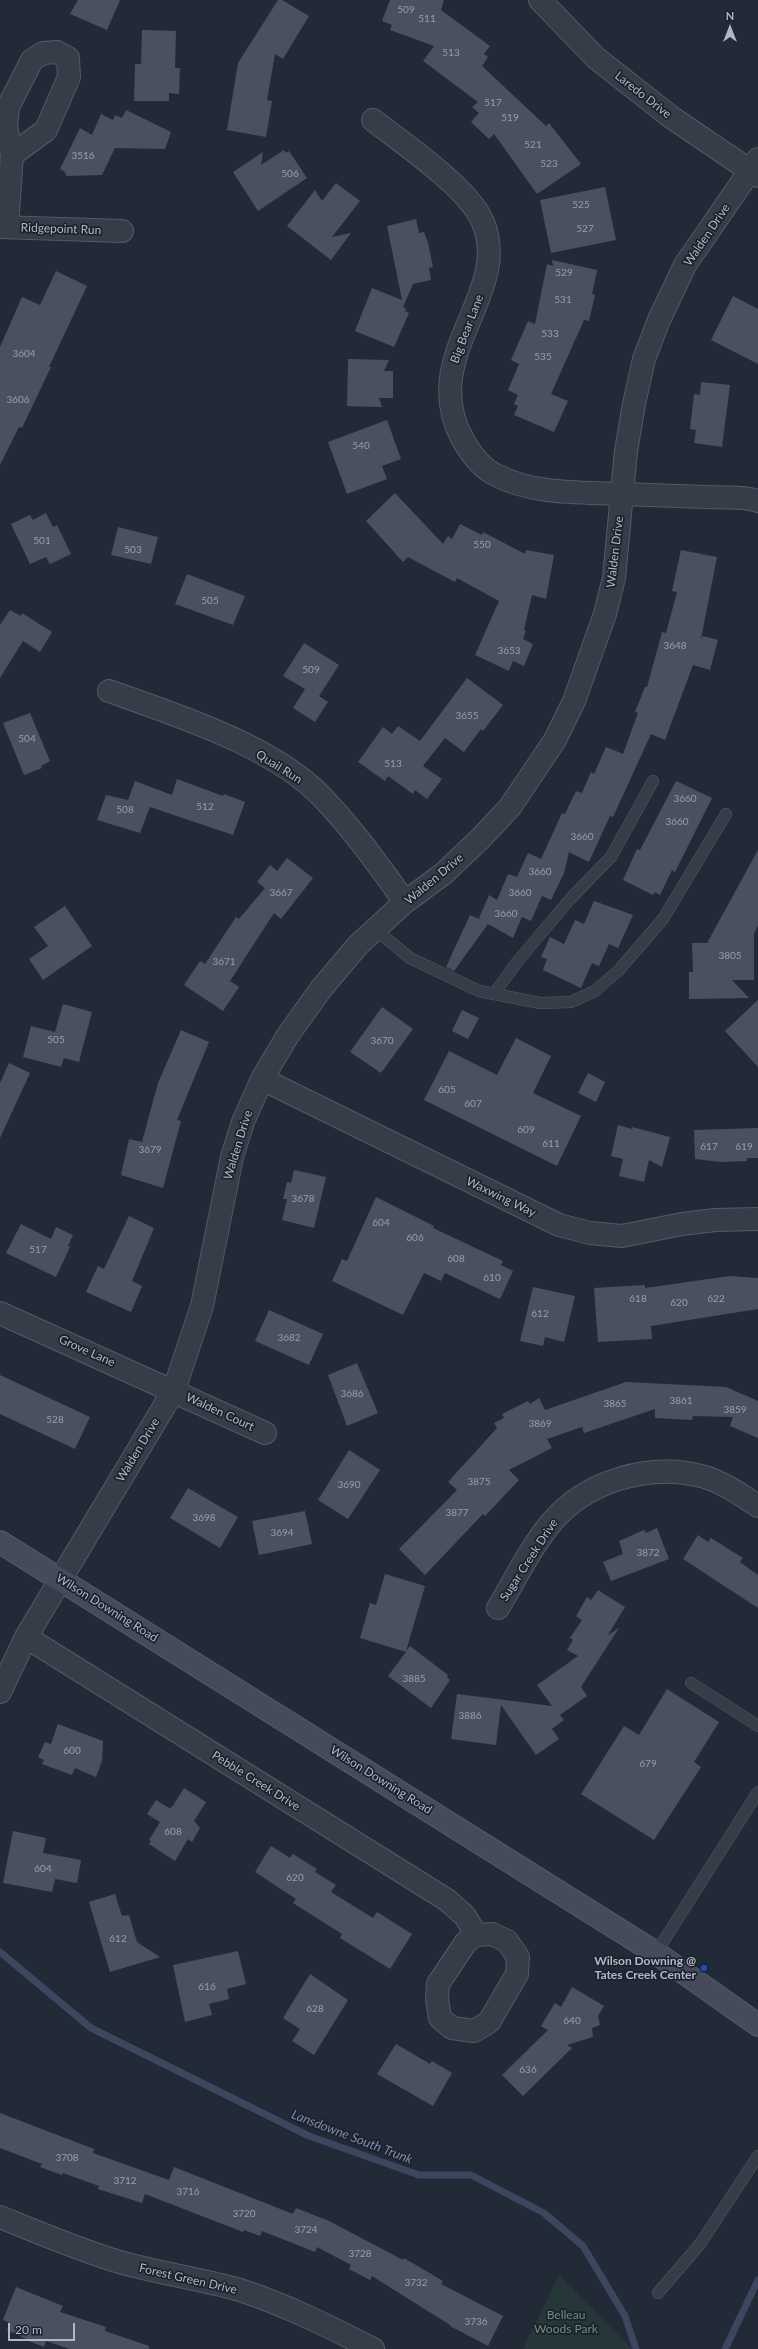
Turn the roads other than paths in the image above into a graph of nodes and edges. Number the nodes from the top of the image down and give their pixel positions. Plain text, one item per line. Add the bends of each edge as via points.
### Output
1 (540, 0) edge
2 (373, 120) dead end
3 (12, 155) dead end
4 (756, 169) edge
5 (4, 226) edge
6 (122, 231) dead end
7 (622, 494) junction
8 (758, 501) edge
9 (109, 691) dead end
10 (653, 781) dead end
11 (726, 814) dead end
12 (405, 902) junction
13 (376, 930) junction
14 (494, 994) junction
15 (262, 1079) junction
16 (758, 1219) edge
17 (0, 1312) edge
18 (174, 1390) junction
19 (265, 1433) dead end
20 (758, 1506) edge
21 (0, 1542) edge
22 (60, 1579) junction
23 (498, 1608) dead end
24 (26, 1637) junction
25 (691, 1683) dead end
26 (0, 1692) edge
27 (758, 1726) edge
28 (758, 1792) edge
29 (476, 1935) junction
30 (656, 1954) junction
31 (758, 2025) edge
32 (758, 2156) edge
33 (0, 2217) edge
34 (658, 2293) dead end
35 (373, 2349) edge

1 - 4 street, Laredo Drive via 596,58 671,117
2 - 7 street, Big Bear Lane via 426,160 461,192 476,208 483,221 488,240 484,282 451,370 449,391 455,424 473,458 495,475 526,487
3 - 5 street
4 - 7 street, Walden Drive via 685,266 659,320 644,359 634,404
5 - 6 street, Ridgepoint Run
7 - 8 street, Big Bear Lane
7 - 12 street, Walden Drive via 614,578 605,614 574,701 555,740 510,807 443,874
9 - 12 street, Quail Run via 190,720 230,738 296,776 322,797 373,856
10 - 14 lane via 611,857 570,898 516,962
11 - 14 lane via 663,919 619,970 595,991 570,1002 540,1003
12 - 13 street, Walden Drive
13 - 14 lane via 410,958 479,991
13 - 15 street, Walden Drive via 358,946 321,989 288,1035
15 - 16 street, Waxwing Way via 559,1225 590,1233 622,1236 682,1224
15 - 18 street, Walden Drive via 243,1122 232,1157 202,1306
17 - 18 street, Grove Lane
18 - 19 street, Walden Court
18 - 22 street, Walden Drive
20 - 23 street, Sugar Creek Drive via 734,1490 706,1478 676,1471 641,1473 607,1482 578,1498 551,1523
21 - 22 street, Wilson Downing Road
22 - 24 street, Walden Drive
22 - 30 street, Wilson Downing Road
24 - 26 street, Walden Drive
24 - 29 street, Pebble Creek Drive via 447,1900 465,1916
25 - 27 lane
28 - 30 lane
29 - 29 street via 466,1942 438,1984 440,2018 452,2028 474,2031 489,2022 517,1974 518,1957 507,1941 492,1934
30 - 31 street, Wilson Downing Road
32 - 34 lane via 700,2244
33 - 35 street, Forest Green Drive via 113,2260 166,2274 202,2280 268,2300

